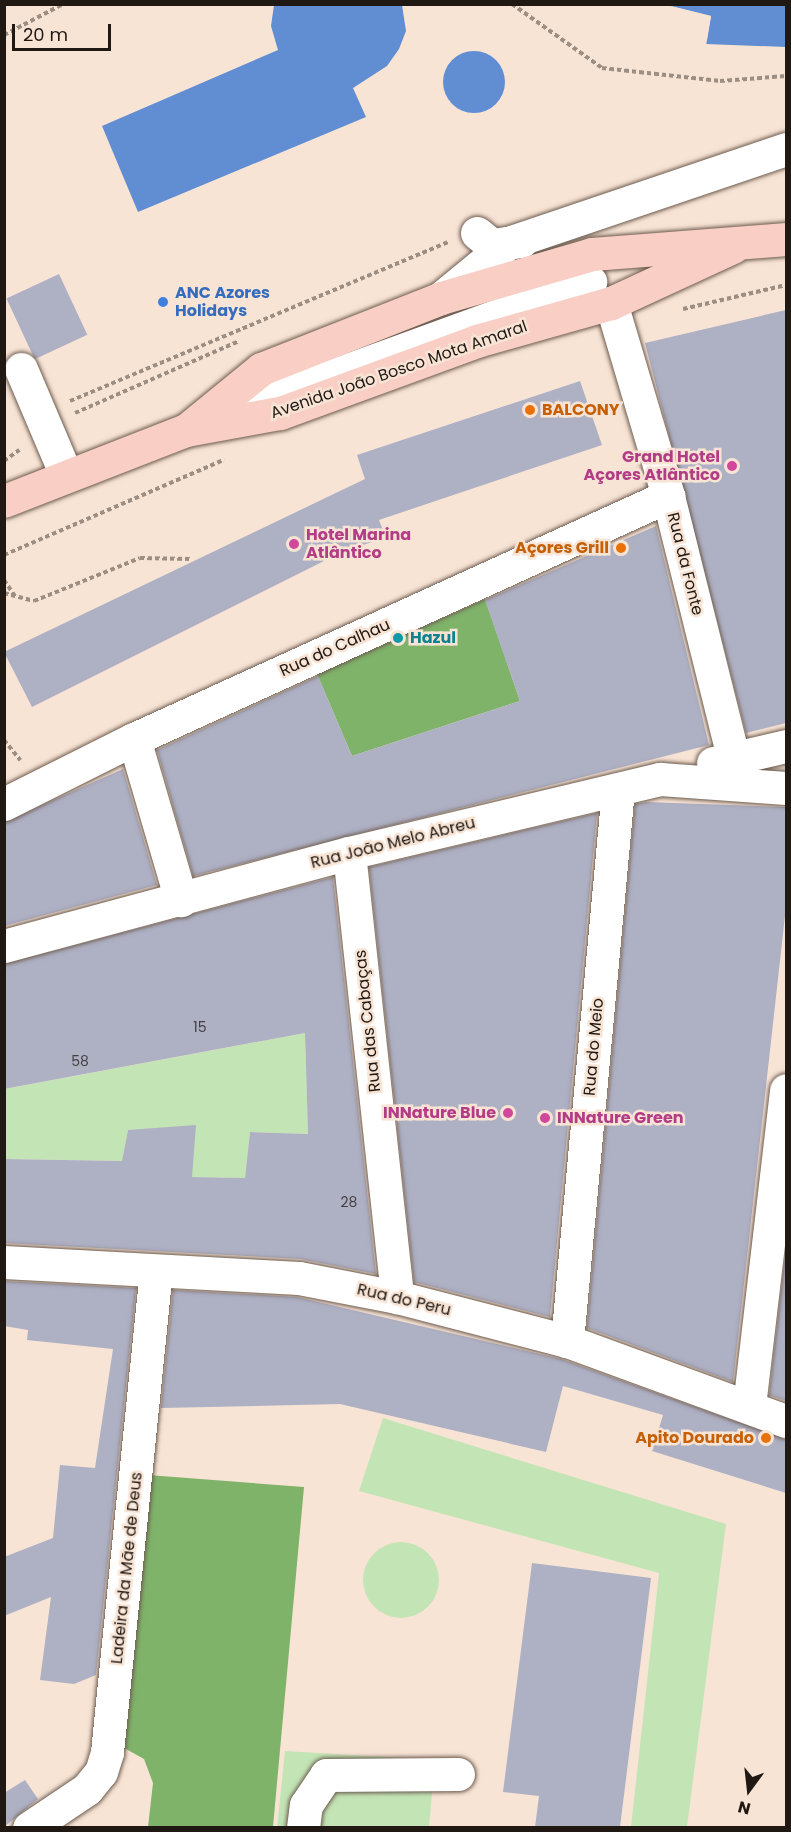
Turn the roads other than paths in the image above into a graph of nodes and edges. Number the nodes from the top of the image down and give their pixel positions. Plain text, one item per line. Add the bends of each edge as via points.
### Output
1 (786, 150) edge
2 (786, 169) edge
3 (477, 233) road end
4 (786, 239) edge
5 (508, 243) junction
6 (732, 247) junction
7 (597, 280) junction
8 (441, 298) junction
9 (21, 369) dead end
10 (186, 430) junction
11 (66, 475) junction
12 (668, 496) junction
13 (4, 501) edge
14 (134, 739) junction
15 (786, 746) edge
16 (733, 757) junction
17 (660, 779) junction
18 (786, 788) edge
19 (618, 789) junction
20 (4, 804) edge
21 (350, 853) junction
22 (181, 900) junction
23 (4, 946) edge
24 (786, 1090) edge
25 (4, 1263) edge
26 (156, 1273) junction
27 (398, 1297) junction
28 (567, 1341) junction
29 (749, 1406) junction
30 (786, 1420) edge
31 (458, 1774) dead end
32 (29, 1827) edge
33 (303, 1827) edge

1 - 5 street
2 - 5 street via 675,197 551,237
3 - 5 street via 492,245
4 - 6 main road
5 - 8 street
6 - 7 main road
6 - 7 main road
7 - 8 main road, Avenida João Bosco Mota Amaral
7 - 10 main road, Avenida João Bosco Mota Amaral via 477,341 280,413
7 - 12 street, Rua da Fonte
8 - 10 main road, Avenida João Bosco Mota Amaral via 261,369
9 - 11 street
10 - 11 main road, Avenida João Bosco Mota Amaral
11 - 13 main road, Avenida João Bosco Mota Amaral
12 - 14 street, Rua do Calhau
12 - 16 street, Rua da Fonte
14 - 20 street, Rua do Calhau
14 - 22 street
15 - 16 street
16 - 17 street
17 - 18 street, Rua João Melo Abreu
17 - 19 street, Rua João Melo Abreu
19 - 21 street, Rua João Melo Abreu
19 - 28 street, Rua do Meio
21 - 22 street, Rua João Melo Abreu
21 - 27 street, Rua das Cabaças
22 - 23 street, Rua João Melo Abreu
24 - 29 street
25 - 26 street, Rua do Peru
26 - 27 street, Rua do Peru via 299,1278
26 - 32 street, Ladeira da Mãe de Deus via 106,1752 101,1772 87,1789
27 - 28 street, Rua do Peru
28 - 29 street, Rua do Peru
29 - 30 street, Rua do Peru
31 - 33 street via 326,1775 306,1805

